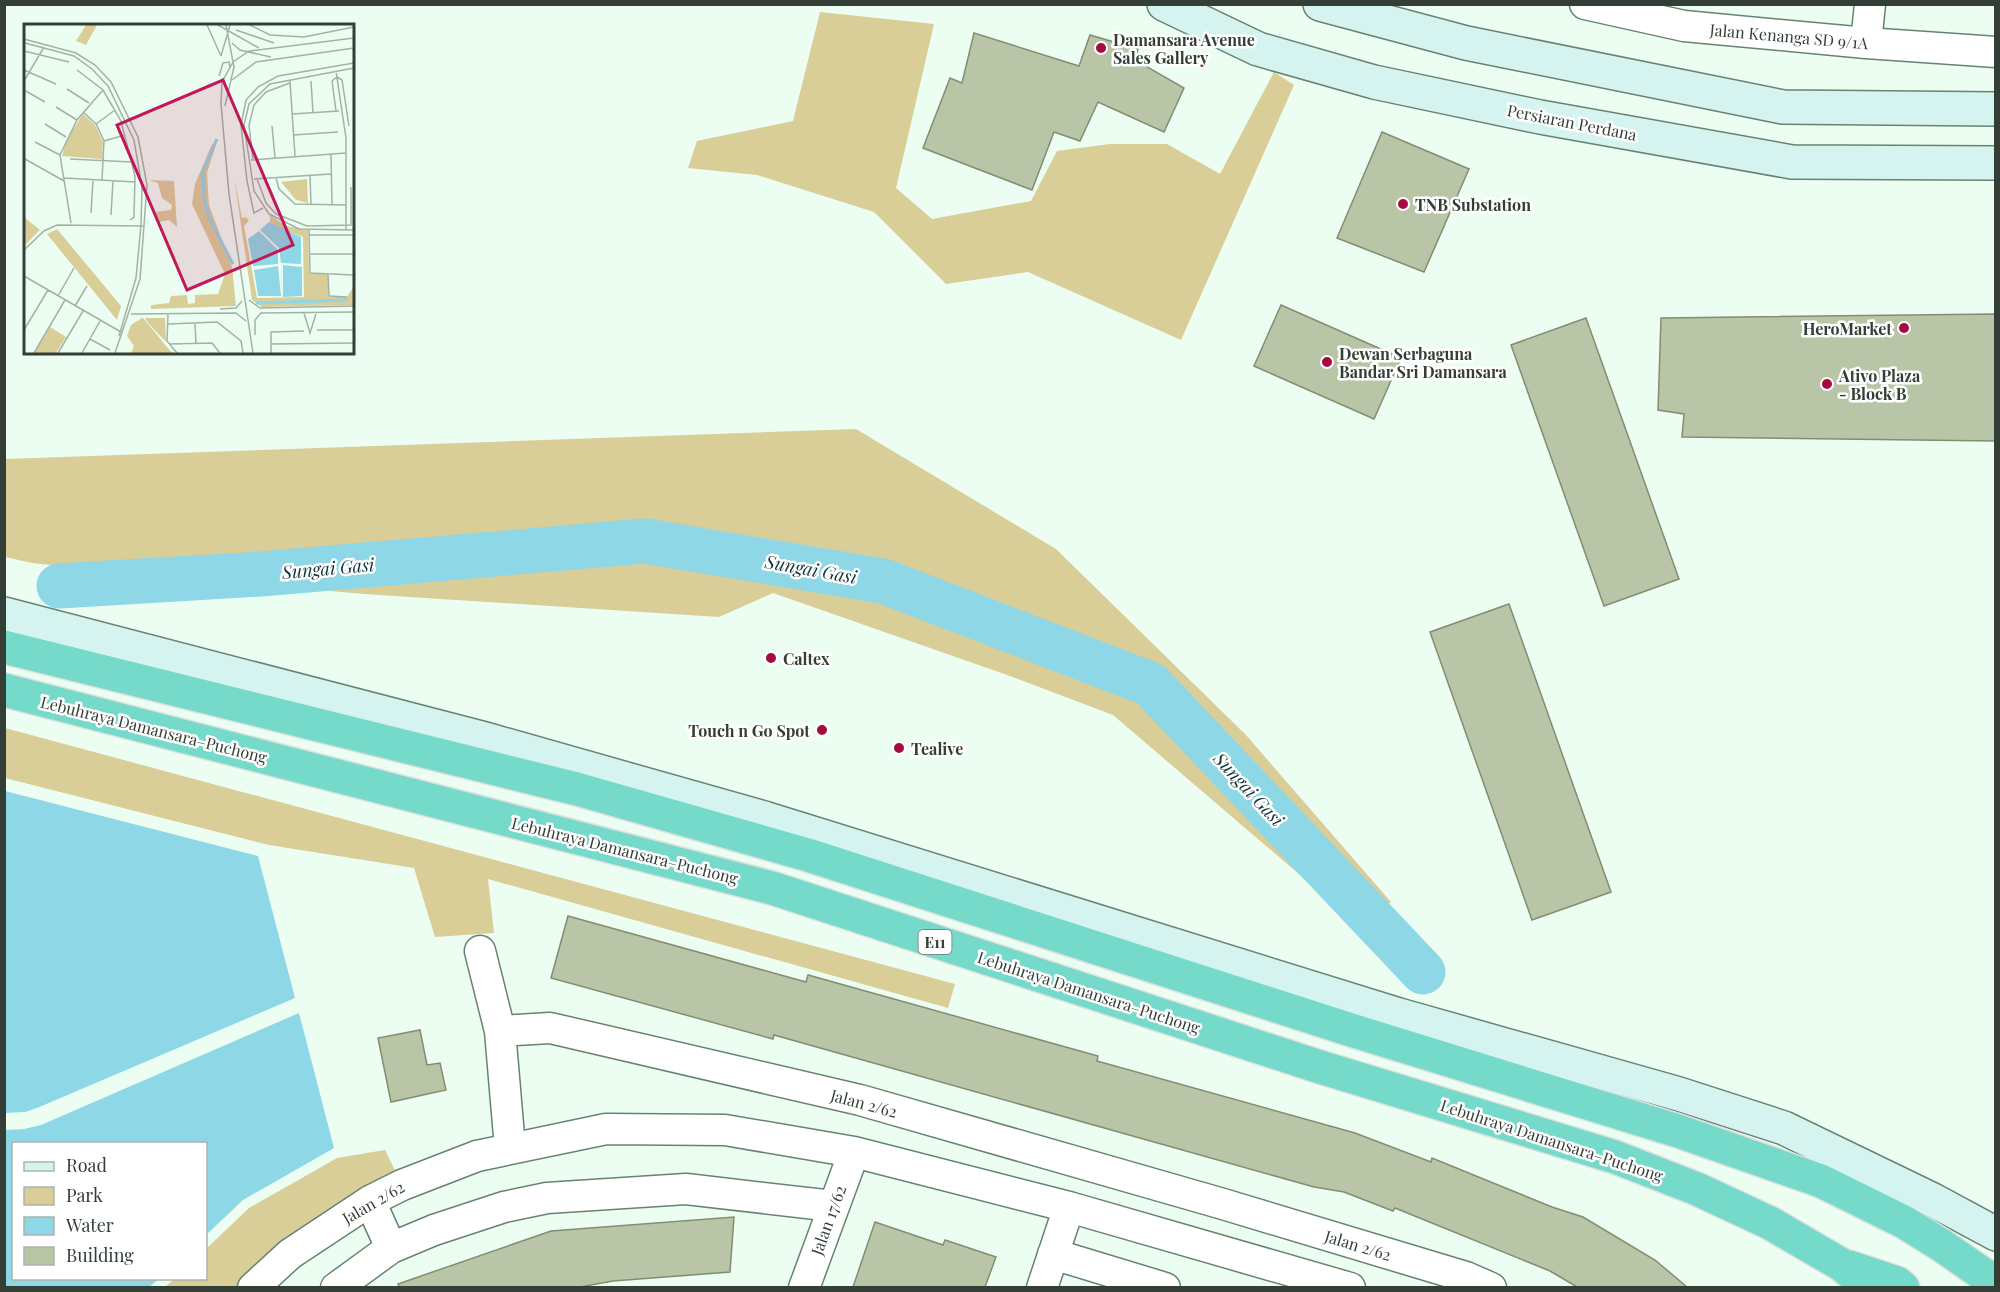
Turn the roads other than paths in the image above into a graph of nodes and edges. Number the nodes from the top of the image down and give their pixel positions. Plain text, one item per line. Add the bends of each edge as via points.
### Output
1 (1164, 4) edge
2 (1320, 4) edge
3 (1585, 4) edge
4 (1870, 4) edge
5 (1866, 43) junction
6 (1995, 52) edge
7 (1995, 110) edge
8 (1995, 163) edge
9 (4, 614) edge
10 (4, 647) edge
11 (4, 690) edge
12 (480, 951) dead end
13 (500, 1031) junction
14 (510, 1148) junction
15 (854, 1152) junction
16 (370, 1201) junction
17 (1223, 1204) junction
18 (833, 1206) junction
19 (1069, 1207) junction
20 (1995, 1234) edge
21 (1208, 1247) junction
22 (392, 1248) junction
23 (1053, 1254) junction
24 (1842, 1265) junction
25 (1995, 1283) edge
26 (253, 1287) edge
27 (336, 1287) edge
28 (804, 1287) edge
29 (1042, 1287) edge
30 (1164, 1287) edge
31 (1350, 1287) edge
32 (1491, 1287) edge
33 (1870, 1287) edge
34 (1903, 1287) edge

1 - 8 main road, Persiaran Perdana via 1258,49 1374,82 1540,117 1792,162
2 - 7 main road via 1466,43 1783,107
3 - 5 street, Jalan Kenanga SD 9/1A via 1684,26
4 - 5 street
5 - 6 street, Jalan Kenanga SD 9/1A
9 - 20 main road via 485,739 764,818 1399,1015 1679,1094 1784,1128
10 - 25 highway via 600,796 808,855 1678,1131 1821,1181 1904,1222
11 - 24 highway, Lebuhraya Damansara–Puchong / E11 via 772,888 1320,1067 1616,1157 1770,1223
12 - 13 street
13 - 14 street
13 - 17 street, Jalan 2/62 via 550,1028 860,1100
14 - 15 street, Jalan 2/62 via 606,1129 725,1130
14 - 16 street, Jalan 2/62 via 451,1165
15 - 18 street, Jalan 17/62
15 - 19 street, Jalan 2/62
16 - 22 street
16 - 26 street, Jalan 2/62 via 290,1254
17 - 21 street
17 - 32 street, Jalan 2/62
18 - 22 street via 686,1189 547,1198 461,1220
18 - 28 street, Jalan 17/62
19 - 21 street, Jalan 2/62
19 - 23 street
21 - 31 street, Jalan 2/62
22 - 27 street
23 - 29 street
23 - 30 street
24 - 33 highway
24 - 34 highway

